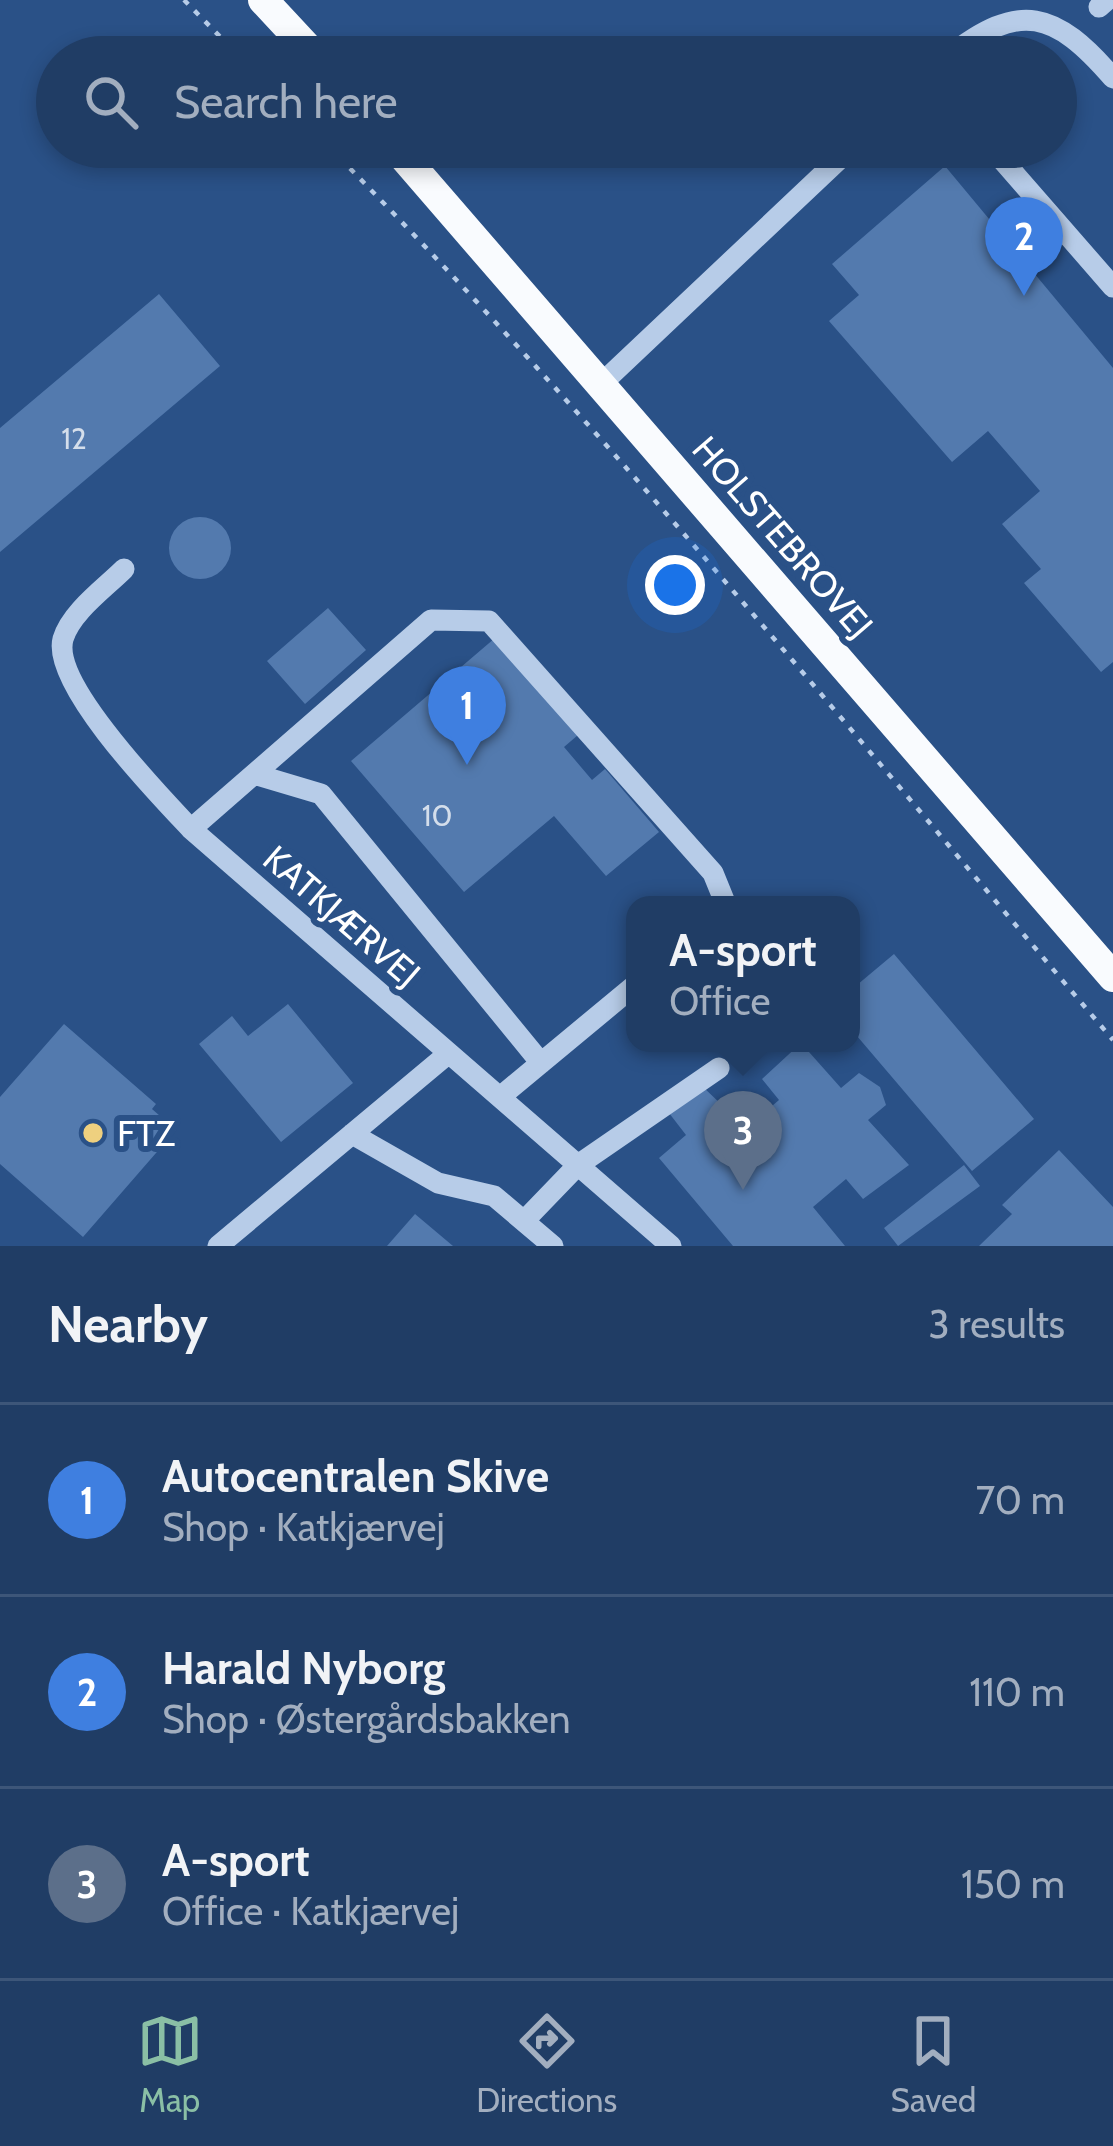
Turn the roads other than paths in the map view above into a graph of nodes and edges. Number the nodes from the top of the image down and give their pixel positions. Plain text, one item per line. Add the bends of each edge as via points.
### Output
1 (262, 0) edge
2 (296, 36) edge
3 (974, 36) edge
4 (1113, 78) edge
5 (412, 168) edge
6 (830, 168) edge
7 (1010, 168) edge
8 (1110, 277) edge
9 (599, 386) junction
10 (124, 569) dead end
11 (254, 774) junction
12 (191, 829) junction
13 (722, 896) edge
14 (1113, 977) edge
15 (626, 993) edge
16 (449, 1053) junction
17 (541, 1063) junction
18 (719, 1068) dead end
19 (500, 1097) junction
20 (352, 1134) junction
21 (578, 1165) junction
22 (524, 1221) junction
23 (218, 1246) edge
24 (553, 1246) edge
25 (671, 1246) edge

1 - 2 main road
3 - 4 street via 995,19 1053,19
5 - 9 main road, HOLSTEBROVEJ
6 - 9 street
7 - 8 street
9 - 14 main road, HOLSTEBROVEJ
10 - 12 street, KATKJÆRVEJ via 62,642 69,676
11 - 12 street
11 - 13 street via 431,620 489,621 713,873
11 - 17 street via 321,794
12 - 16 street, KATKJÆRVEJ
15 - 17 street
16 - 19 street, KATKJÆRVEJ
16 - 20 street
17 - 19 street
18 - 21 street
19 - 21 street, KATKJÆRVEJ
20 - 22 street via 438,1183 494,1196
20 - 23 street
21 - 22 street
21 - 25 street, KATKJÆRVEJ
22 - 24 street

